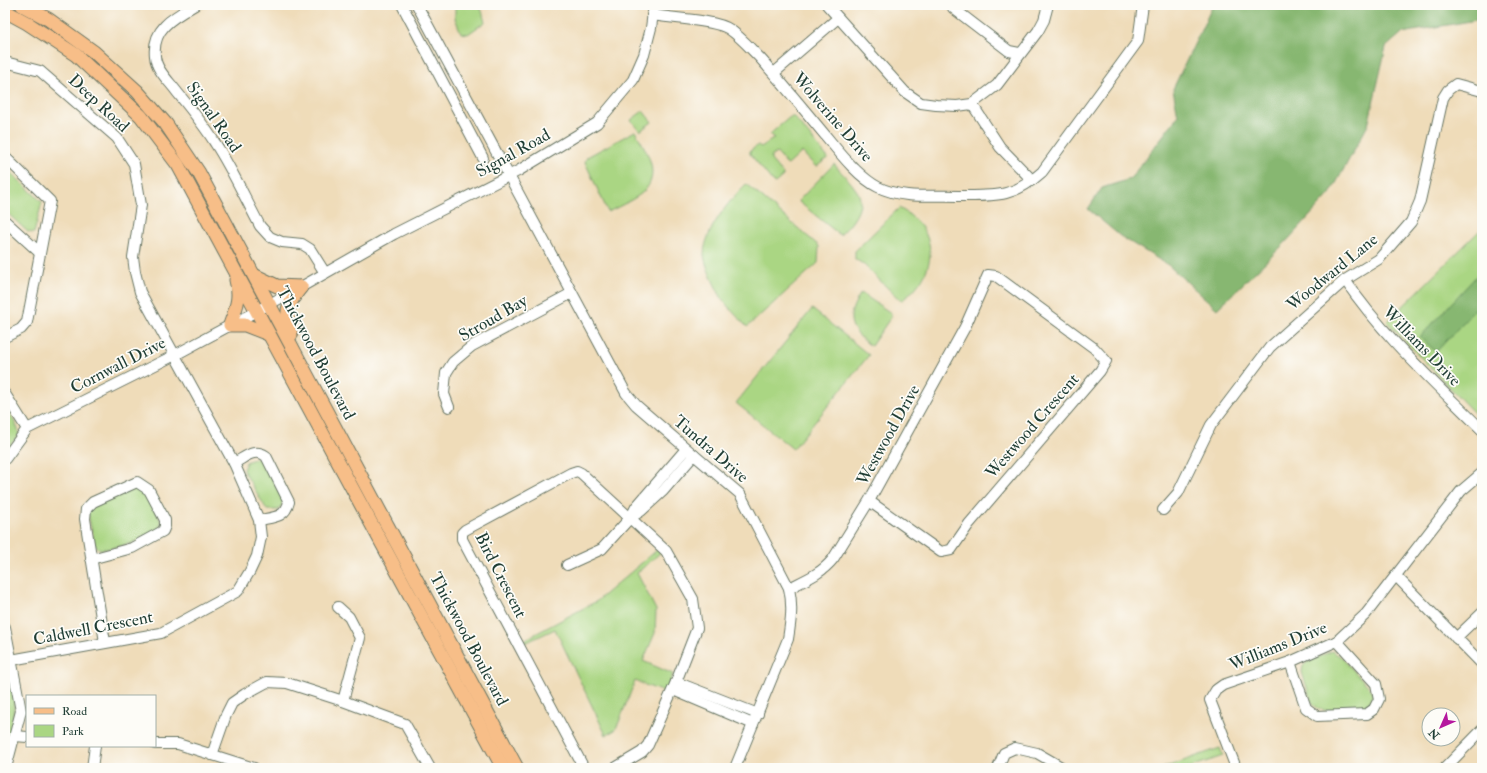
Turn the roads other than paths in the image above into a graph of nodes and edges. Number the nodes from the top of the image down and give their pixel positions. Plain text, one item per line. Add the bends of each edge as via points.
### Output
1 (22, 5) edge
2 (195, 5) edge
3 (402, 5) edge
4 (417, 5) edge
5 (827, 5) edge
6 (1048, 5) edge
7 (1143, 5) edge
8 (953, 8) dead end
9 (653, 10) edge
10 (5, 11) edge
11 (838, 18) junction
12 (1019, 53) junction
13 (5, 62) edge
14 (774, 74) junction
15 (1482, 91) edge
16 (972, 104) junction
17 (474, 111) junction
18 (462, 118) junction
19 (5, 157) edge
20 (483, 158) dead end
21 (509, 175) junction
22 (1032, 180) junction
23 (5, 221) edge
24 (39, 252) junction
25 (233, 269) junction
26 (325, 273) junction
27 (254, 275) junction
28 (988, 275) joint
29 (1344, 280) junction
30 (301, 288) junction
31 (572, 293) junction
32 (269, 304) junction
33 (256, 311) junction
34 (230, 325) junction
35 (268, 334) junction
36 (5, 337) edge
37 (295, 352) junction
38 (175, 355) junction
39 (5, 394) edge
40 (449, 407) dead end
41 (27, 429) junction
42 (1482, 430) edge
43 (690, 452) junction
44 (5, 459) edge
45 (234, 463) junction
46 (1482, 473) edge
47 (869, 501) junction
48 (1163, 510) dead end
49 (630, 518) junction
50 (259, 520) junction
51 (91, 559) junction
52 (566, 565) dead end
53 (1396, 576) junction
54 (789, 588) junction
55 (338, 606) dead end
56 (1482, 613) edge
57 (5, 627) edge
58 (1456, 638) junction
59 (105, 642) junction
60 (1336, 642) junction
61 (11, 660) junction
62 (1290, 662) junction
63 (1482, 664) edge
64 (675, 686) junction
65 (716, 697) junction
66 (343, 701) junction
67 (712, 707) junction
68 (758, 714) junction
69 (753, 724) junction
70 (1482, 730) edge
71 (15, 736) junction
72 (26, 737) edge
73 (156, 744) edge
74 (95, 747) edge
75 (212, 755) junction
76 (6, 768) edge
77 (92, 768) edge
78 (254, 768) edge
79 (430, 768) edge
80 (502, 768) edge
81 (518, 768) edge
82 (584, 768) edge
83 (615, 768) edge
84 (735, 768) edge
85 (998, 768) edge
86 (1063, 768) edge
87 (1236, 768) edge
88 (1445, 768) edge

1 - 27 main road, Thickwood Boulevard via 48,19 94,52 137,91 166,124 199,173
2 - 26 street, Signal Road via 173,17 163,26 155,47 159,69 216,143 260,226 270,237 282,242 302,244 310,249
3 - 18 street, Signal Road
4 - 17 street, Tundra Drive
5 - 11 street
6 - 12 street via 1038,31
7 - 22 street, Wolverine Drive via 1138,41 1042,172
8 - 12 street via 1009,51
9 - 14 street, Wolverine Drive via 727,27 738,35
9 - 21 street, Signal Road via 644,55 633,80 598,123
10 - 25 main road, Thickwood Boulevard via 76,55 142,116 178,165
11 - 14 street
11 - 16 street via 905,92 921,103 957,106
12 - 16 street via 997,85
13 - 38 street, Deep Road via 40,71 117,138 134,164 141,204 133,257 135,272 140,292
14 - 22 street, Wolverine Drive via 844,158 864,178 878,187 904,195 985,196 1007,194 1022,188
15 - 29 street, Woodward Lane via 1456,84 1448,90 1443,98 1420,201 1411,222 1379,259
16 - 22 street via 1000,147
17 - 18 street
17 - 21 street, Tundra Drive
18 - 20 street, Signal Road
19 - 24 street via 50,201
21 - 26 street, Signal Road
21 - 31 street, Tundra Drive
23 - 24 street
24 - 36 street via 27,322 21,329
25 - 33 main road, Thickwood Boulevard
25 - 34 main road via 239,291 238,303
26 - 30 street, Signal Road
27 - 30 main road via 277,286
27 - 32 main road, Thickwood Boulevard
28 - 47 street, Westwood Drive via 965,327
28 - 47 street, Westwood Crescent via 996,276 1094,348 1106,361 969,524 951,550 941,552
29 - 42 street, Williams Drive via 1397,346
29 - 48 street, Woodward Lane via 1270,347 1211,425 1178,493
30 - 32 street, Signal Road
30 - 37 main road via 290,301 287,314
31 - 40 street, Stroud Bay via 472,346 453,362 446,373 444,394
31 - 43 street, Tundra Drive via 626,393 636,405
32 - 33 street, Signal Road
32 - 37 main road, Thickwood Boulevard
33 - 34 street, Cornwall Drive
33 - 35 main road, Thickwood Boulevard
34 - 35 main road via 245,325
34 - 38 street, Cornwall Drive
35 - 80 main road, Thickwood Boulevard
37 - 81 main road, Thickwood Boulevard
38 - 41 street, Cornwall Drive
38 - 45 street, Caldwell Crescent
39 - 41 street
41 - 44 street, Cornwall Drive
43 - 49 street via 641,511
43 - 54 street, Tundra Drive via 740,494
45 - 50 street, Caldwell Crescent
45 - 50 street via 254,452 266,456 289,502 282,515
46 - 53 street, Williams Drive via 1461,491
47 - 54 street, Westwood Drive via 826,568
49 - 52 street via 602,549
49 - 64 street, Bird Crescent via 666,551 693,599 697,628
49 - 82 street, Bird Crescent via 577,471 465,530 462,534 462,539
50 - 59 street, Caldwell Crescent via 261,537 257,556 238,590 161,632
51 - 51 street via 132,548 162,531 165,520 149,490 137,482 93,502 86,509
51 - 59 street
53 - 58 street
53 - 60 street, Williams Drive via 1366,614
54 - 68 street, Tundra Drive via 792,617 788,639
55 - 66 street via 349,617 360,638
56 - 58 street
57 - 61 street
58 - 63 street
59 - 61 street, Caldwell Crescent
60 - 62 street, Williams Drive
60 - 62 street via 1376,684 1378,699 1374,709 1367,714 1317,716 1311,713 1306,708
61 - 71 street via 21,711
62 - 87 street, Williams Drive via 1223,685 1216,690 1210,700
64 - 65 street
64 - 67 street
64 - 83 street, Bird Crescent via 648,745 642,752
65 - 67 street
65 - 68 street
66 - 75 street via 287,683 267,682 232,703
66 - 79 street via 405,724
67 - 69 street
68 - 69 street, Tundra Drive
69 - 84 street, Tundra Drive
70 - 88 street
71 - 72 street
71 - 76 street
73 - 75 street via 178,744
74 - 77 street
75 - 78 street
85 - 86 street via 1004,753 1015,748 1037,753

